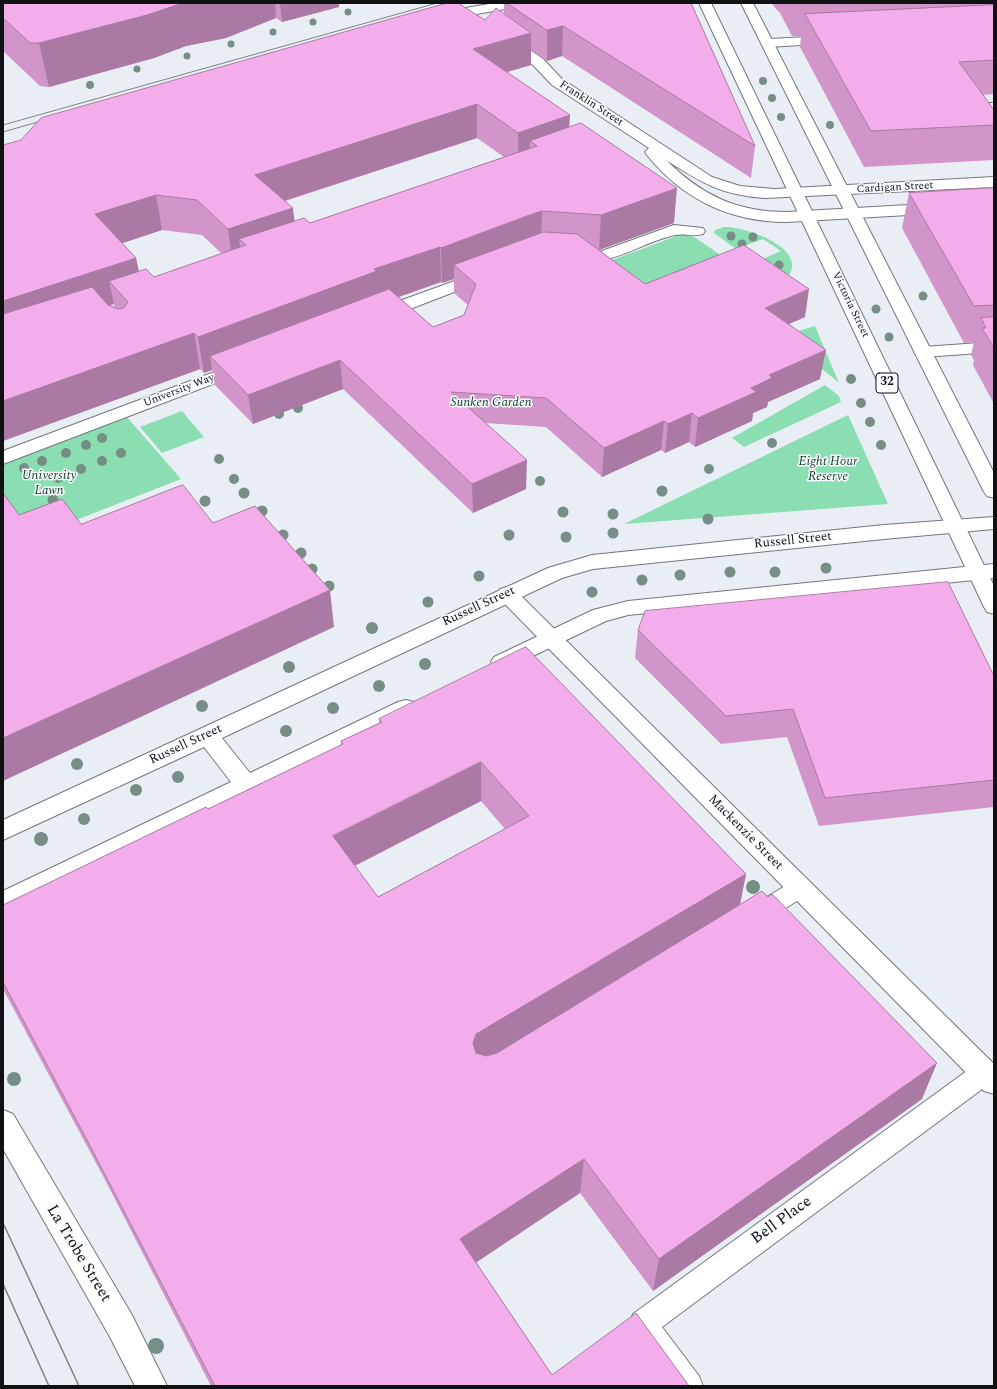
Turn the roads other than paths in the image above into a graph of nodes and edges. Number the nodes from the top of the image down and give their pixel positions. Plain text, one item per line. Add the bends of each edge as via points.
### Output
1 (534, 3) edge
2 (705, 3) edge
3 (747, 3) edge
4 (477, 21) edge
5 (496, 33) edge
6 (838, 40) edge
7 (769, 43) junction
8 (994, 107) edge
9 (994, 124) edge
10 (636, 133) junction
11 (994, 182) edge
12 (841, 191) junction
13 (796, 194) junction
14 (994, 205) edge
15 (853, 213) junction
16 (806, 215) junction
17 (697, 231) dead end
18 (563, 255) edge
19 (497, 270) edge
20 (364, 321) edge
21 (994, 347) edge
22 (923, 352) junction
23 (254, 363) edge
24 (3, 458) edge
25 (994, 492) edge
26 (994, 523) edge
27 (955, 526) junction
28 (986, 572) edge
29 (506, 594) junction
30 (994, 607) edge
31 (551, 639) junction
32 (487, 669) edge
33 (423, 700) edge
34 (208, 734) junction
35 (246, 785) junction
36 (3, 830) edge
37 (800, 888) junction
38 (3, 902) edge
39 (736, 928) edge
40 (991, 1080) edge
41 (3, 1122) edge
42 (151, 1386) edge
43 (689, 1386) edge

1 - 4 main road via 460,8
2 - 13 main road, Victoria Street / 32
3 - 7 main road
5 - 10 main road, Franklin Street via 538,62 558,82
6 - 7 lane
7 - 12 main road
8 - 9 lane via 982,107
10 - 13 main road, Franklin Street via 707,180 719,185 757,194
10 - 16 main road, Franklin Street via 660,164 673,176 712,201 730,209 755,215
11 - 12 main road, Cardigan Street
12 - 13 main road, Cardigan Street
12 - 15 main road
13 - 16 main road, Victoria Street / 32
14 - 15 main road, Cardigan Street
15 - 16 main road, Cardigan Street
15 - 22 main road
16 - 27 main road, Victoria Street / 32
17 - 18 main road via 674,230 601,257
19 - 20 main road
21 - 22 main road
22 - 25 main road
23 - 24 main road, University Way via 169,388
26 - 27 main road, Russell Street
27 - 28 main road, Victoria Street / 32
27 - 29 main road, Russell Street via 592,562 555,572
28 - 30 main road, Victoria Street / 32
28 - 31 main road via 628,608 600,615
29 - 31 main road, Mackenzie Street
29 - 34 main road, Russell Street
31 - 32 main road
31 - 37 main road, Mackenzie Street
33 - 35 main road
34 - 35 main road
34 - 36 main road, Russell Street
35 - 38 main road
37 - 39 lane
37 - 40 main road, Mackenzie Street
40 - 43 lane, Bell Place via 643,1324
41 - 42 main road, La Trobe Street via 121,1326

